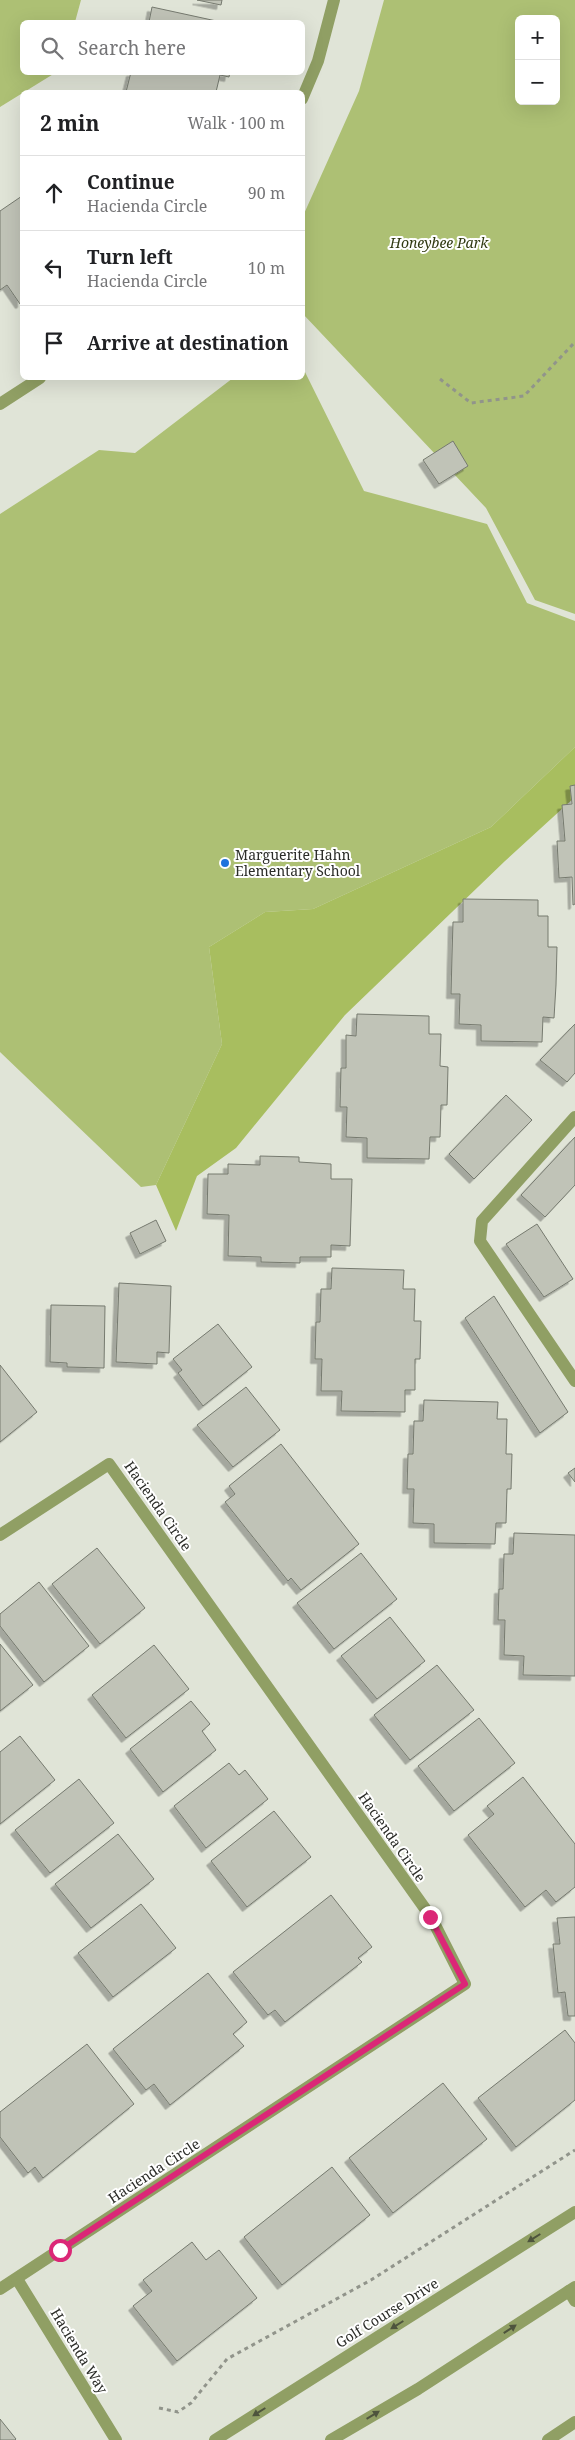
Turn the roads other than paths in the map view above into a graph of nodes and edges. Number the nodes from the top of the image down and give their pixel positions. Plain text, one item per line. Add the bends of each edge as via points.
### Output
1 (334, 0) edge
2 (305, 92) edge
3 (37, 380) edge
4 (0, 404) edge
5 (575, 1117) edge
6 (575, 1381) edge
7 (0, 1536) edge
8 (575, 2212) edge
9 (17, 2278) junction
10 (0, 2289) edge
11 (573, 2293) edge
12 (575, 2422) edge
13 (116, 2440) edge
14 (215, 2440) edge
15 (331, 2440) edge
16 (548, 2440) edge

1 - 2 street via 318,61
3 - 4 street
5 - 6 street via 482,1221 480,1241
7 - 9 street, Hacienda Circle via 109,1464 430,1917 465,1984
8 -> 14 street, Golf Course Drive
9 - 10 street, Hacienda Circle
9 - 13 street, Hacienda Way
15 -> 11 street
12 - 16 street

